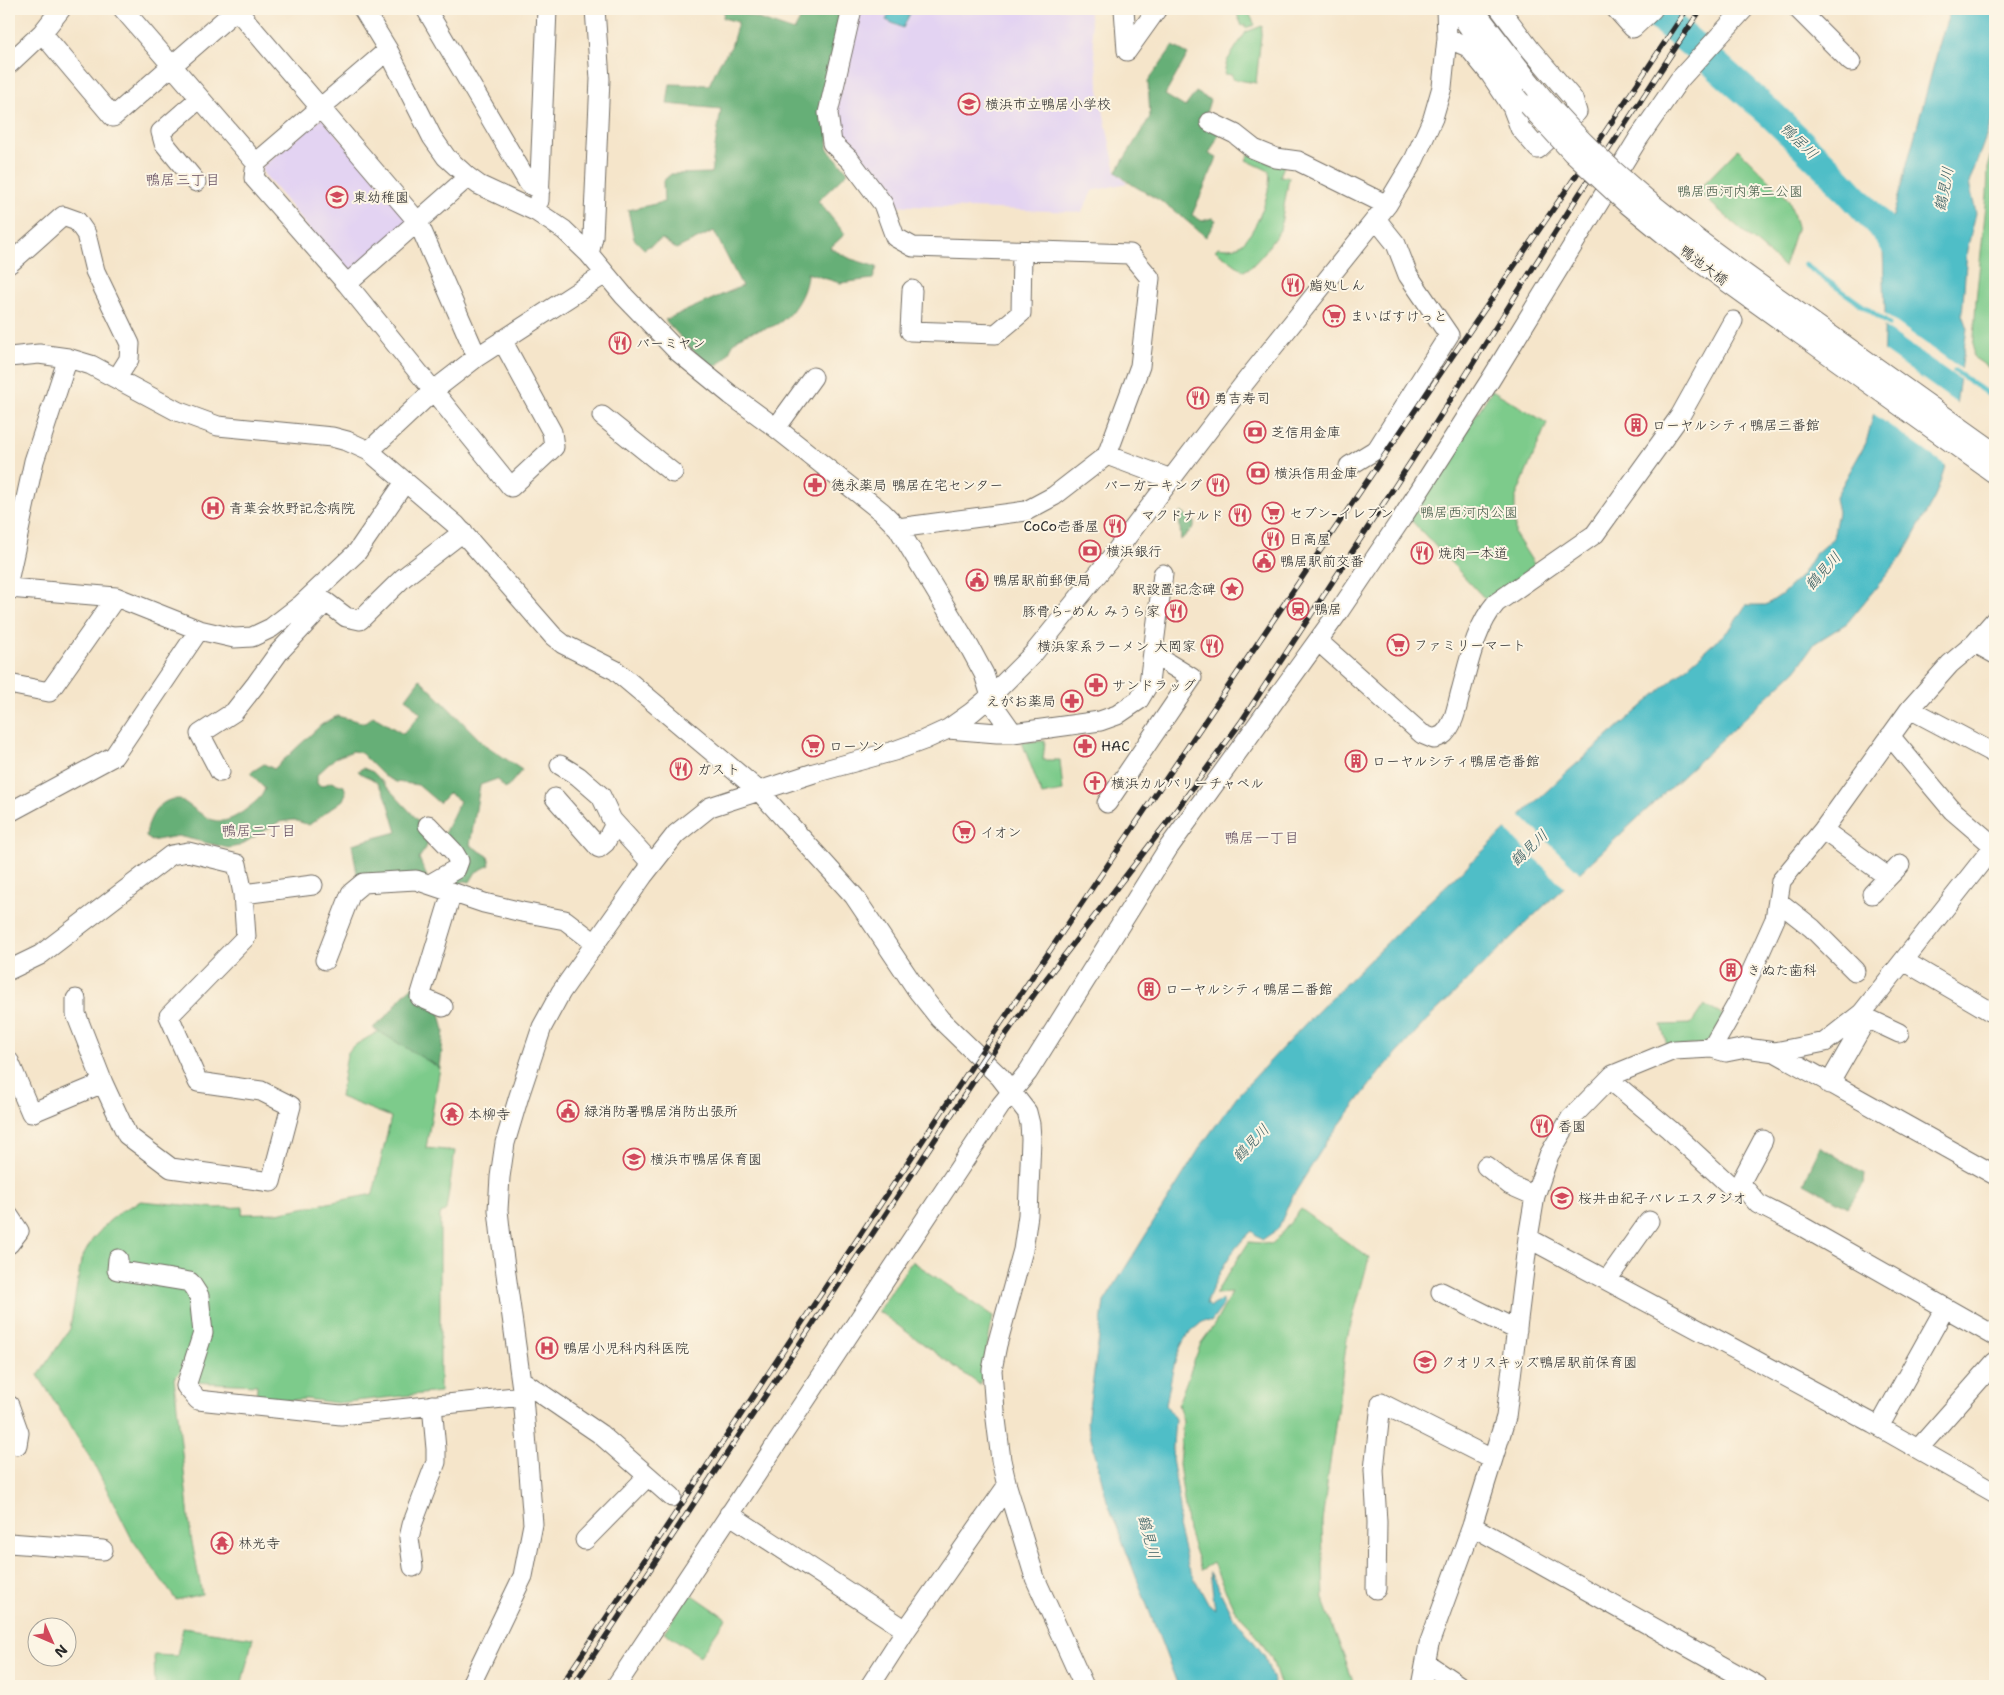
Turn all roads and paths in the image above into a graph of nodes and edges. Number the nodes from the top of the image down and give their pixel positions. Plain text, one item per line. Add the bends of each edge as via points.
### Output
1 (61, 9) edge
2 (123, 9) edge
3 (237, 9) edge
4 (426, 9) edge
5 (547, 9) edge
6 (595, 9) edge
7 (852, 9) edge
8 (1124, 9) edge
9 (1157, 9) edge
10 (1446, 9) edge
11 (1456, 9) edge
12 (1474, 9) edge
13 (1500, 9) edge
14 (1616, 9) edge
15 (1744, 9) edge
16 (1798, 9) edge
17 (365, 10) edge
18 (1646, 15) edge
19 (42, 33) junction
20 (1446, 38) junction
21 (388, 50) junction
22 (1851, 62) dead end
23 (9, 64) edge
24 (172, 65) junction
25 (200, 98) junction
26 (321, 107) junction
27 (1210, 122) dead end
28 (256, 163) junction
29 (468, 177) junction
30 (196, 182) dead end
31 (540, 190) junction
32 (537, 212) junction
33 (1382, 212) junction
34 (418, 222) junction
35 (1022, 251) junction
36 (589, 254) junction
37 (9, 264) edge
38 (605, 274) junction
39 (347, 284) junction
40 (912, 290) dead end
41 (1733, 321) dead end
42 (502, 340) junction
43 (477, 357) junction
44 (9, 358) edge
45 (68, 358) junction
46 (813, 377) dead end
47 (117, 378) junction
48 (433, 390) junction
49 (602, 416) dead end
50 (776, 428) junction
51 (369, 451) junction
52 (1995, 452) edge
53 (1106, 455) junction
54 (1349, 466) dead end
55 (673, 473) dead end
56 (1995, 474) edge
57 (1171, 479) junction
58 (405, 482) junction
59 (898, 528) junction
60 (463, 532) junction
61 (1163, 574) dead end
62 (9, 577) edge
63 (9, 588) edge
64 (116, 597) junction
65 (1995, 620) edge
66 (199, 630) junction
67 (1318, 641) junction
68 (1975, 643) junction
69 (1153, 654) junction
70 (1995, 654) edge
71 (9, 684) edge
72 (992, 695) junction
73 (1910, 709) junction
74 (948, 729) junction
75 (1013, 733) junction
76 (1890, 736) junction
77 (1995, 754) edge
78 (560, 765) dead end
79 (220, 772) dead end
80 (759, 791) junction
81 (555, 798) dead end
82 (1107, 803) dead end
83 (9, 810) edge
84 (615, 824) junction
85 (428, 825) dead end
86 (1823, 830) junction
87 (1994, 844) edge
88 (652, 864) junction
89 (430, 884) junction
90 (313, 885) dead end
91 (452, 892) junction
92 (243, 894) junction
93 (1872, 894) dead end
94 (1779, 902) junction
95 (595, 943) junction
96 (325, 960) dead end
97 (1904, 961) junction
98 (9, 970) edge
99 (1855, 970) dead end
100 (76, 999) dead end
101 (443, 1007) dead end
102 (1995, 1014) edge
103 (1865, 1016) junction
104 (1899, 1033) dead end
105 (1712, 1048) junction
106 (1775, 1052) junction
107 (9, 1061) edge
108 (1609, 1079) junction
109 (103, 1083) junction
110 (1829, 1084) junction
111 (1012, 1091) junction
112 (1762, 1140) dead end
113 (1486, 1166) dead end
114 (1995, 1175) edge
115 (1740, 1182) junction
116 (1535, 1196) junction
117 (9, 1216) edge
118 (1649, 1221) dead end
119 (1528, 1238) junction
120 (9, 1244) edge
121 (118, 1259) dead end
122 (1607, 1280) junction
123 (1441, 1292) dead end
124 (1945, 1308) junction
125 (1517, 1330) junction
126 (1995, 1336) edge
127 (1995, 1362) edge
128 (522, 1388) junction
129 (432, 1404) junction
130 (9, 1405) edge
131 (1879, 1427) junction
132 (17, 1444) dead end
133 (1918, 1449) junction
134 (1492, 1459) junction
135 (648, 1476) junction
136 (1007, 1486) junction
137 (1995, 1493) edge
138 (672, 1497) dead end
139 (733, 1517) junction
140 (1472, 1526) junction
141 (585, 1540) dead end
142 (9, 1543) edge
143 (103, 1550) dead end
144 (413, 1567) dead end
145 (1376, 1589) dead end
146 (906, 1630) junction
147 (1426, 1663) junction
148 (470, 1686) edge
149 (616, 1686) edge
150 (870, 1686) edge
151 (1084, 1686) edge
152 (1422, 1686) edge
153 (1460, 1686) edge
154 (1758, 1686) edge

1 - 19 street
2 - 24 street
3 - 24 street
3 - 26 street
4 - 31 street via 529,184
5 - 31 street
6 - 36 street via 600,79 593,237
7 - 35 street via 828,113 832,143 850,160 883,204 895,237 914,247
8 - 9 street via 1127,50
10 - 20 street
11 - 56 street, 鴨池大橋, bridge via 1528,106 1628,205 1704,266
12 - 52 street, 鴨池大橋, bridge via 1538,92 1588,146 1652,205
13 - 20 street via 1573,99 1577,112 1538,149 1520,128 1512,107 1468,47
14 - 18 street via 1633,28
15 - 67 street via 1679,80 1638,139 1491,379
16 - 22 street
17 - 21 street
19 - 23 street
19 - 24 street via 113,117
20 - 33 street via 1442,88 1433,118 1414,160
21 - 26 street
21 - 29 street via 432,137 446,157
24 - 25 street
25 - 28 street
25 - 30 street via 161,132 164,143
26 - 28 street
26 - 34 street
27 - 33 street via 1235,134 1254,149 1276,158 1298,161
28 - 39 street via 254,178
29 - 32 street
29 - 34 street
31 - 32 street
32 - 36 street via 564,230
33 - 54 street via 1408,275 1449,335 1377,449
33 - 57 street
34 - 39 street
34 - 43 street
35 - 40 street via 1021,313 996,334 910,331
35 - 53 street via 1130,254 1150,278 1140,366
36 - 38 street
37 - 47 street via 63,216 77,221 86,234 95,271 130,344 129,359
38 - 42 street
38 - 50 street via 677,351
39 - 48 street
41 - 67 street via 1680,416 1595,534 1496,603 1487,613 1455,713 1443,735 1434,739 1422,734
42 - 43 street
42 - 48 street via 552,432 554,447 511,487
43 - 48 street
44 - 45 street via 39,354
45 - 47 street
45 - 62 street via 34,461
46 - 50 street
47 - 51 street via 178,411 218,426 332,437
48 - 51 street
49 - 55 street
50 - 59 street
51 - 58 street
53 - 57 street
53 - 59 street via 1054,496 1026,510
57 - 72 street via 1033,654
58 - 60 street
58 - 66 street via 357,552 302,604 271,628 252,637 234,638
59 - 72 street via 970,648
60 - 79 street via 403,578 360,620 346,617 326,602 279,652 234,712 200,734
60 - 80 street via 558,640 615,670
61 - 69 street
63 - 64 street
64 - 66 street
64 - 71 street via 49,692
65 - 68 street
66 - 83 street via 114,756
67 - 111 street via 1169,847 1028,1072
68 - 70 street
68 - 73 street via 1950,664
69 - 75 street via 1149,683 1139,700 1117,715 1100,721
69 - 82 street via 1192,678
72 - 74 street
72 - 75 street via 994,706
73 - 76 street
73 - 77 street
74 - 75 street
74 - 80 street via 894,751
76 - 86 street
76 - 87 street via 1952,810
78 - 84 street via 601,796
80 - 88 street via 710,807 676,834
80 - 111 street via 854,896 940,1019
81 - 84 street via 599,848
84 - 88 street
85 - 89 street via 454,851 459,861 456,869
86 - 93 street via 1894,871
86 - 94 street via 1781,881
87 - 97 street
88 - 95 street
89 - 91 street
89 - 96 street via 416,880 363,883 351,893
90 - 92 street
91 - 95 street via 522,912 565,920
91 - 101 street via 420,997
92 - 98 street via 237,864 188,852 171,855 40,955
92 - 109 street via 246,937 169,1016 198,1082 261,1091 291,1106 271,1182 171,1168 127,1135
94 - 99 street via 1812,928
94 - 105 street via 1775,919 1744,987
95 - 128 street via 561,992 542,1027 505,1143 498,1210
97 - 102 street
97 - 103 street
100 - 109 street via 76,1014
103 - 104 street
103 - 106 street via 1825,1042
103 - 110 street
105 - 106 street via 1726,1052 1746,1048
105 - 108 street via 1674,1050
106 - 110 street
107 - 109 street via 31,1113
108 - 115 street via 1736,1190
108 - 116 street via 1570,1119 1549,1155
110 - 114 street
111 - 136 street via 1027,1112 1030,1124 1031,1172 1023,1250 992,1370 1001,1460
111 - 139 street
112 - 115 street
113 - 116 street via 1510,1185
115 - 124 street via 1758,1204
116 - 119 street
117 - 120 street via 19,1231
118 - 122 street
119 - 122 street
119 - 125 street
121 - 129 street via 118,1270 190,1282 199,1296 203,1333 186,1386 198,1400 341,1415
122 - 131 street
123 - 125 street
124 - 126 street
124 - 131 street
125 - 134 street via 1506,1417
127 - 133 street
128 - 129 street
128 - 135 street via 600,1434
128 - 148 street via 533,1524 523,1576
129 - 144 street via 436,1462 412,1525
130 - 132 street via 20,1434
131 - 133 street
133 - 137 street
134 - 140 street
134 - 145 street via 1381,1403 1374,1470
135 - 138 street
135 - 141 street
136 - 146 street
136 - 151 street via 1035,1578
139 - 146 street
139 - 149 street
140 - 147 street via 1429,1644
140 - 154 street
142 - 143 street
146 - 150 street
147 - 152 street
147 - 153 street

